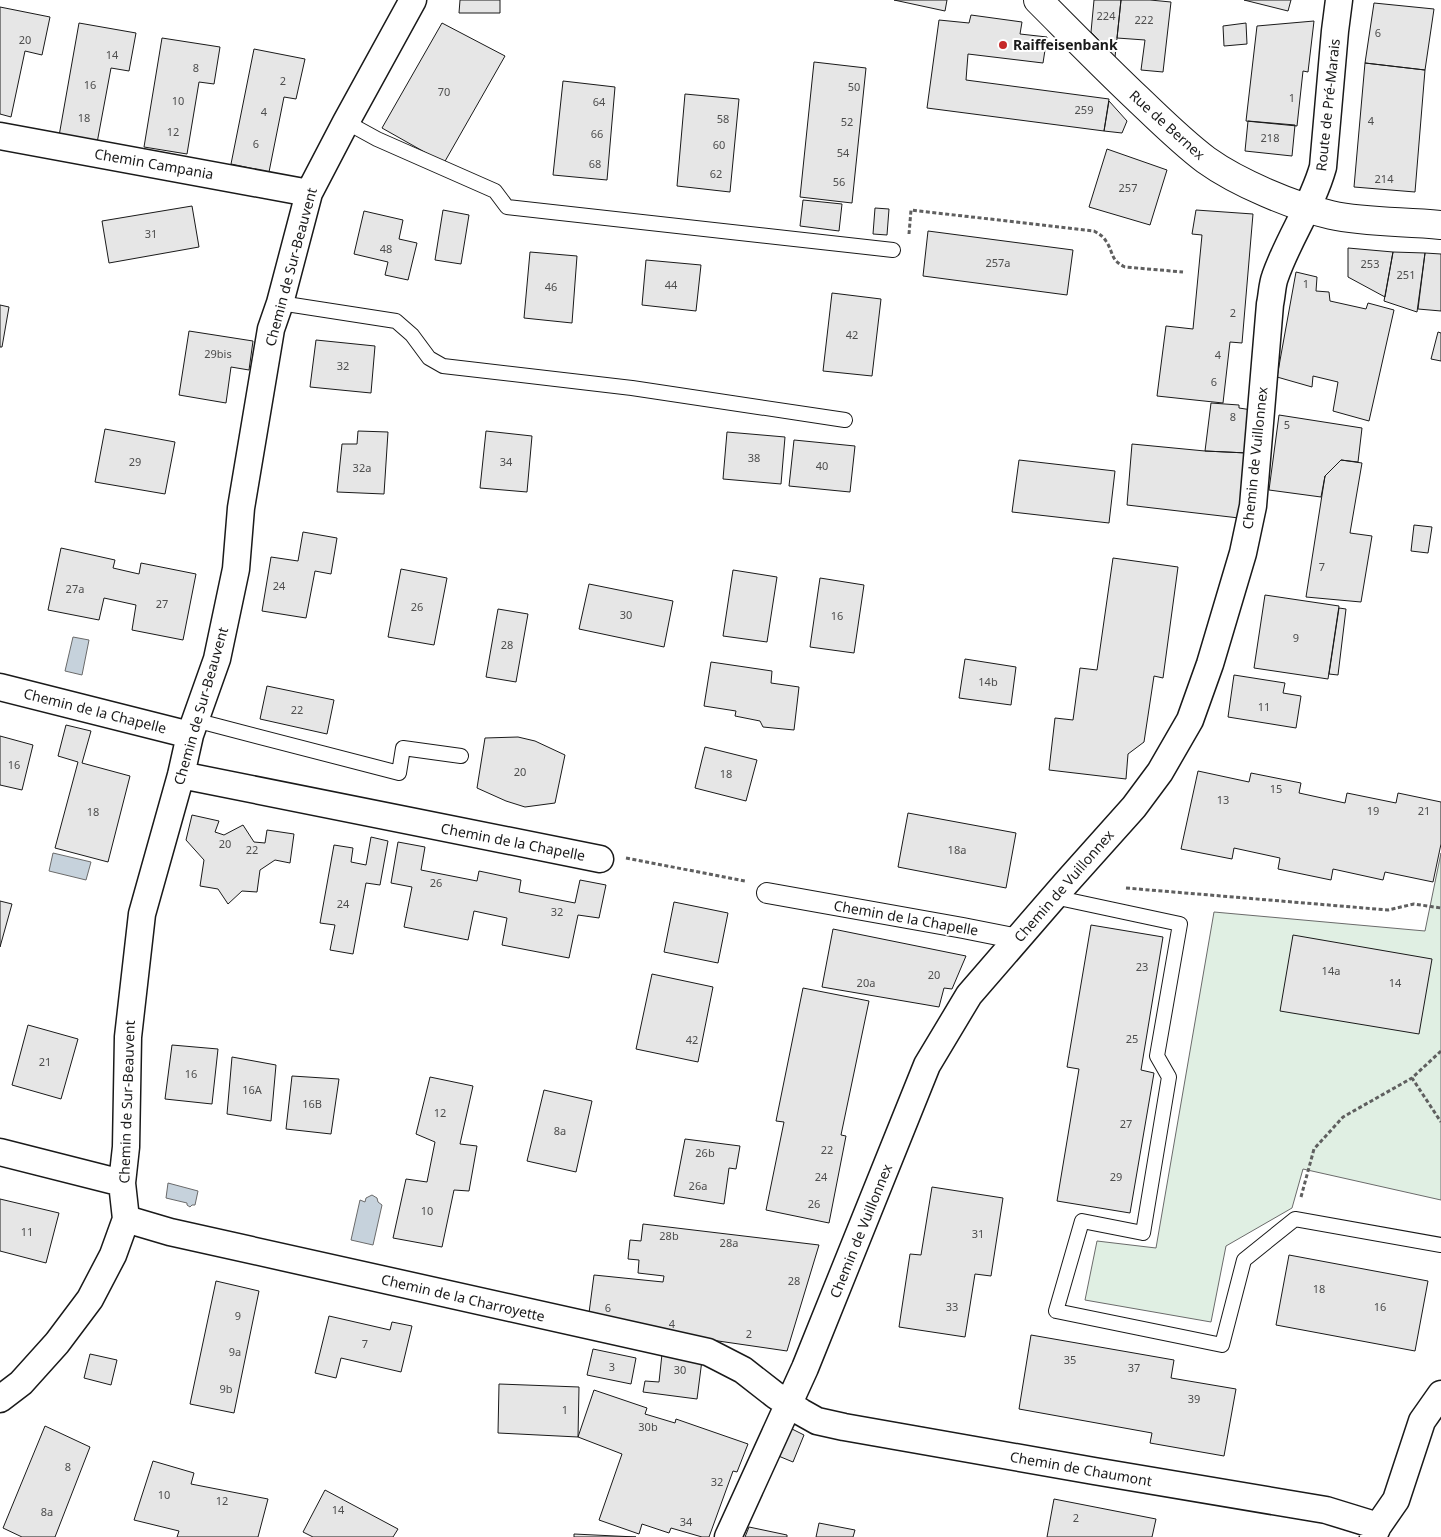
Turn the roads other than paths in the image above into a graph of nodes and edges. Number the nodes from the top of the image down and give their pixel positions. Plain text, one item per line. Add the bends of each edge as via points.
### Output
1 (413, 0) edge
2 (1038, 0) edge
3 (1339, 0) edge
4 (346, 122) junction
5 (0, 136) edge
6 (309, 192) junction
7 (1307, 208) junction
8 (1441, 225) edge
9 (893, 250) road end
10 (280, 302) junction
11 (845, 420) dead end
12 (0, 687) edge
13 (193, 728) junction
14 (461, 756) dead end
15 (181, 775) junction
16 (600, 859) road end
17 (767, 893) road end
18 (1054, 897) junction
19 (1018, 939) junction
20 (0, 1152) edge
21 (122, 1183) junction
22 (126, 1219) junction
23 (1441, 1245) edge
24 (1441, 1394) edge
25 (0, 1399) edge
26 (788, 1403) junction
27 (1376, 1532) edge
28 (728, 1537) edge

1 - 4 street, Chemin de Sur-Beauvent
2 - 7 street, Rue de Bernex via 1168,129 1208,161 1259,188
3 - 7 street, Route de Pré-Marais via 1324,167
4 - 6 street, Chemin de Sur-Beauvent
4 - 9 lane via 495,191 507,207
5 - 6 street, Chemin Campania
6 - 10 street, Chemin de Sur-Beauvent
7 - 8 street, Rue de Bernex via 1360,220
7 - 18 street, Chemin de Vuillonnex via 1274,279 1249,530 1201,692 1190,720 1160,772 1134,807
10 - 11 lane via 396,321 412,335 429,358 443,366 632,388
10 - 13 street, Chemin de Sur-Beauvent via 271,329 241,508 236,569 217,659
12 - 13 street, Chemin de la Chapelle
13 - 14 lane via 220,726 399,774 403,748
13 - 15 street, Chemin de Sur-Beauvent
15 - 16 street, Chemin de la Chapelle
15 - 21 street, Chemin de Sur-Beauvent via 142,914 128,1037 126,1147
17 - 19 street, Chemin de la Chapelle
18 - 19 street, Chemin de Vuillonnex
18 - 23 lane via 1180,924 1157,1056 1169,1077 1144,1233 1082,1221 1056,1311 1222,1345 1244,1260 1295,1220
19 - 26 street, Chemin de Vuillonnex via 969,996 927,1065
20 - 21 street
21 - 22 street, Chemin de Sur-Beauvent
22 - 25 street, Chemin de Sur-Beauvent via 113,1255 90,1299 57,1343 21,1383
22 - 26 street, Chemin de la Charroyette via 170,1232 708,1352 743,1370
24 - 27 street via 1422,1421 1396,1500
26 - 27 street, Chemin de Chaumont via 817,1420 844,1427 1326,1510
26 - 28 street, Chemin de Vuillonnex

